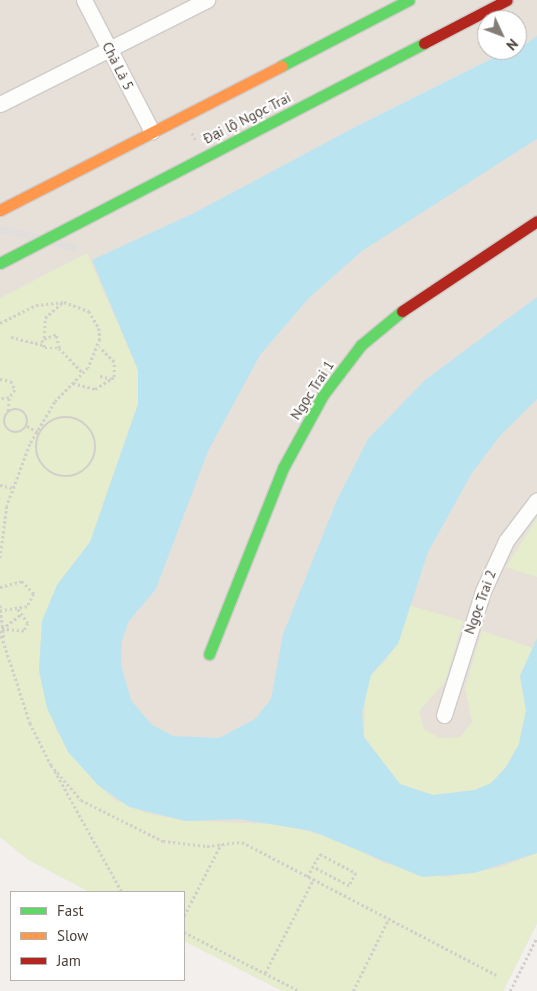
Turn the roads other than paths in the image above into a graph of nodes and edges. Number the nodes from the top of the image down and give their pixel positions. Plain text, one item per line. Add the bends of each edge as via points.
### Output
1 (84, 0) edge
2 (409, 0) edge
3 (507, 0) edge
4 (203, 1) edge
5 (109, 48) junction
6 (0, 104) edge
7 (152, 132) junction
8 (0, 210) edge
9 (537, 221) edge
10 (0, 263) edge
11 (537, 500) edge
12 (209, 654) dead end
13 (444, 715) dead end

1 - 5 street, Chà Là 5
2 - 7 main road
3 - 10 main road, Đại lộ Ngọc Trai
4 - 5 street
5 - 6 street
5 - 7 street, Chà Là 5
7 - 8 main road
9 - 12 main road, Ngọc Trai 1 via 424,294 361,345 323,395 283,468
11 - 13 street, Ngọc Trai 2 via 506,540 483,590

